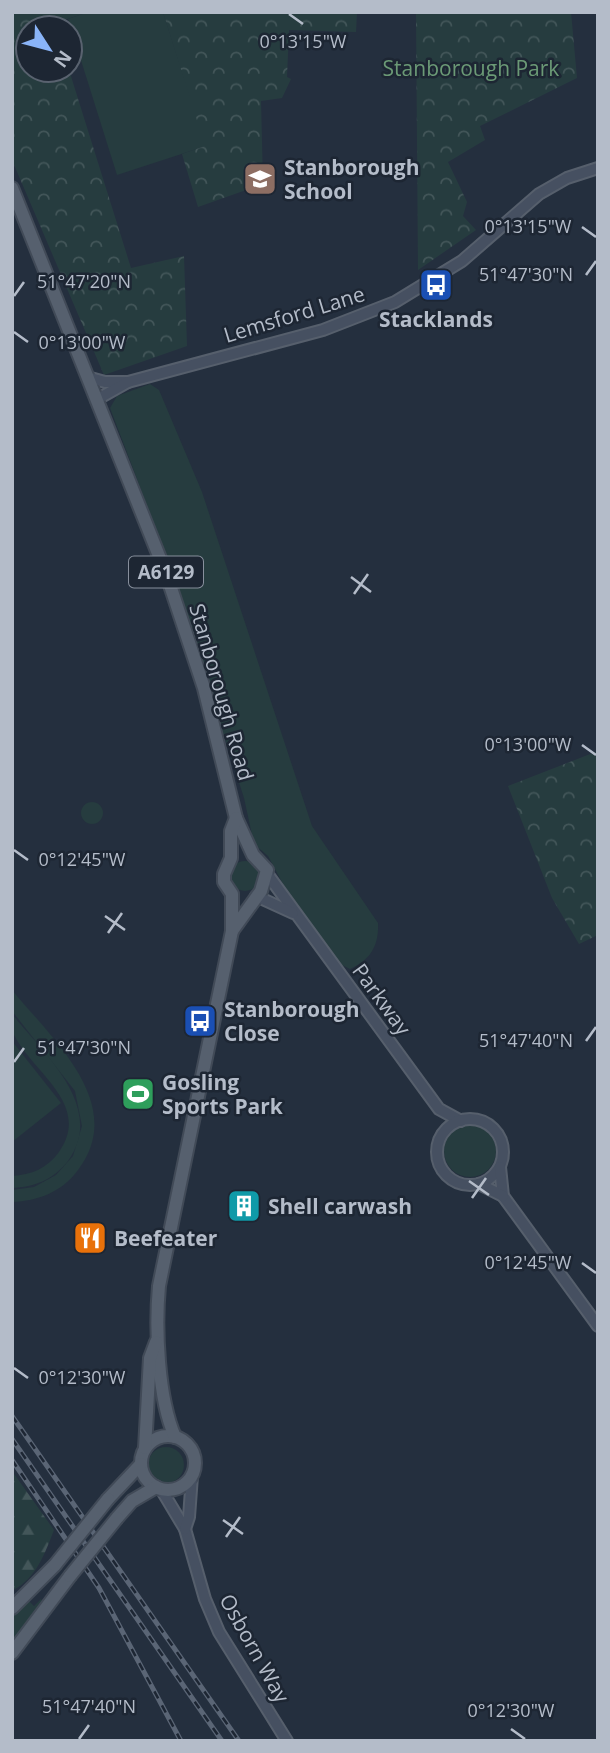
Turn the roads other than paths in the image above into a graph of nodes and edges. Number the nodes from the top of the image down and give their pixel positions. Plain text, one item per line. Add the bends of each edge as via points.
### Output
1 (598, 168) edge
2 (12, 188) edge
3 (87, 377) junction
4 (128, 382) junction
5 (96, 400) junction
6 (236, 818) junction
7 (253, 855) junction
8 (231, 858) junction
9 (268, 875) junction
10 (232, 894) junction
11 (256, 896) junction
12 (293, 913) junction
13 (232, 931) junction
14 (439, 1110) junction
15 (461, 1121) junction
16 (442, 1136) junction
17 (500, 1167) junction
18 (479, 1184) junction
19 (503, 1196) junction
20 (598, 1326) edge
21 (156, 1342) junction
22 (175, 1437) junction
23 (145, 1448) junction
24 (141, 1464) junction
25 (192, 1476) junction
26 (158, 1488) junction
27 (185, 1529) junction
28 (12, 1608) edge
29 (12, 1653) edge
30 (287, 1741) edge

1 - 4 street, Lemsford Lane via 545,190 462,261 395,302 323,330
2 - 3 main road, Stanborough Road / A6129
3 - 4 street, Lemsford Lane
3 - 5 main road, Stanborough Road / A6129
4 - 5 street, Lemsford Lane
5 - 6 main road, Stanborough Road / A6129 via 167,576 204,688
6 - 7 main road, Stanborough Road / A6129
6 - 8 main road, Stanborough Road / A6129
7 - 8 main road
7 - 9 main road, Stanborough Road
8 - 10 main road, Stanborough Road via 224,882
9 - 11 main road, Stanborough Road
9 - 12 street, Parkway
10 - 11 main road
10 - 13 main road, Stanborough Road
11 - 12 street, Parkway
11 - 13 main road, Stanborough Road
12 - 14 street, Parkway
13 - 21 main road, Stanborough Road via 161,1275
14 - 15 street, Parkway
14 - 16 street, Parkway
15 - 16 street
15 - 17 street via 481,1121 496,1131 503,1146
16 - 18 street via 437,1154 445,1174 463,1184
17 - 18 street
17 - 19 street
18 - 19 street
19 - 20 street
21 - 22 main road, Stanborough Road via 168,1421
21 - 23 main road, Stanborough Road via 149,1358
22 - 23 main road via 159,1437
22 - 25 main road via 193,1452
23 - 24 main road
24 - 26 main road via 145,1477
24 - 28 main road, bridge
25 - 26 main road via 181,1487
25 - 27 street, Osborn Way
26 - 27 street, Osborn Way
26 - 29 main road, bridge via 132,1501
27 - 30 street, Osborn Way via 219,1632

